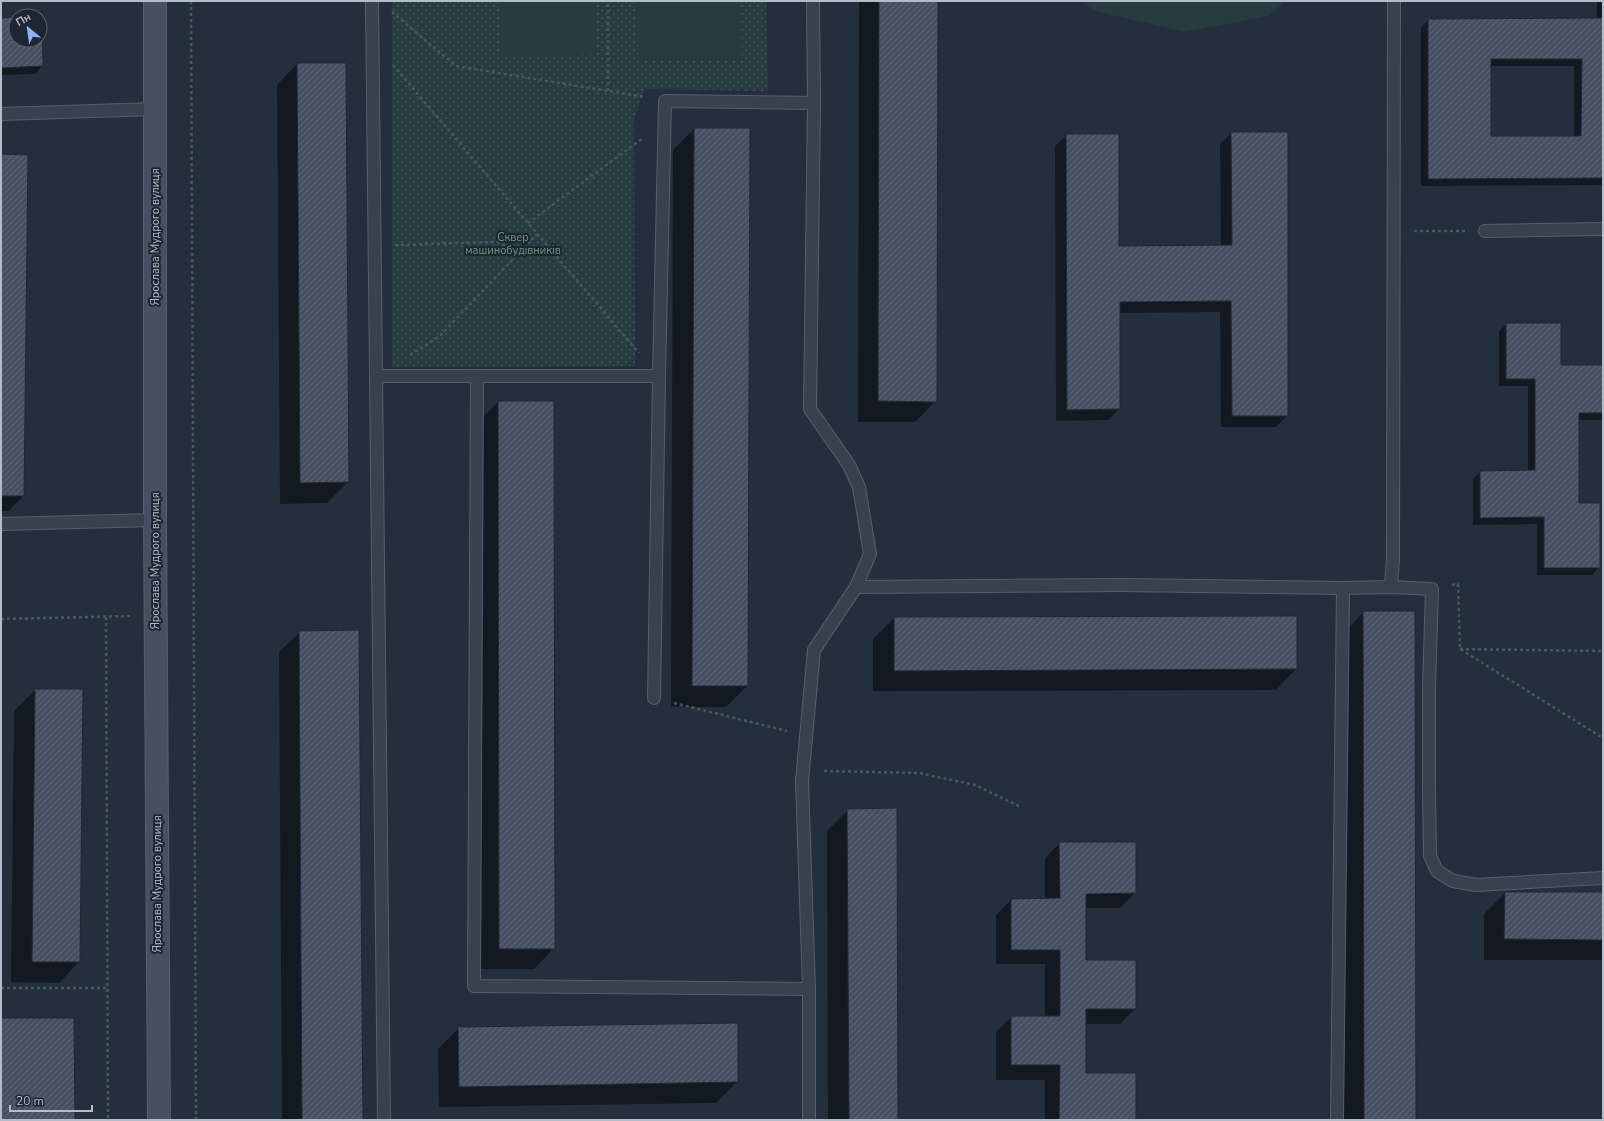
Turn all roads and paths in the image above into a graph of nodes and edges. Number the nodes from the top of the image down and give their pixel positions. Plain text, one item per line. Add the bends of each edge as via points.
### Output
1 (155, 1) edge
2 (191, 1) edge
3 (372, 1) edge
4 (608, 1) edge
5 (813, 1) edge
6 (1394, 1) edge
7 (392, 11) dead end
8 (372, 40) junction
9 (608, 91) junction
10 (665, 101) junction
11 (814, 103) junction
12 (155, 109) junction
13 (1, 114) edge
14 (665, 122) junction
15 (528, 222) junction
16 (1603, 229) edge
17 (1393, 231) junction
18 (1485, 231) joint
19 (537, 234) junction
20 (374, 246) junction
21 (520, 252) junction
22 (376, 376) junction
23 (477, 376) junction
24 (659, 376) junction
25 (155, 520) junction
26 (1, 524) edge
27 (856, 587) junction
28 (1391, 587) junction
29 (1343, 588) junction
30 (1432, 589) junction
31 (156, 615) junction
32 (106, 617) junction
33 (1, 619) edge
34 (1460, 649) junction
35 (1603, 651) edge
36 (654, 698) joint
37 (806, 736) junction
38 (1603, 738) edge
39 (803, 771) junction
40 (1019, 806) dead end
41 (1603, 878) edge
42 (1, 988) edge
43 (107, 988) junction
44 (809, 989) junction
45 (108, 1120) edge
46 (159, 1120) edge
47 (196, 1120) edge
48 (384, 1120) edge
49 (809, 1120) edge
50 (1336, 1120) edge

1 - 12 street, Ярослава Мудрого вулиця
2 - 47 path
3 - 8 lane
4 - 9 path
5 - 11 lane
6 - 17 lane
7 - 9 path via 456,66
8 - 15 path
8 - 20 lane
9 - 10 path
10 - 11 lane
10 - 14 lane
11 - 27 lane via 810,409 849,465 859,487 870,554
12 - 13 lane
12 - 25 street, Ярослава Мудрого вулиця
14 - 15 path
14 - 24 lane
15 - 19 path
16 - 18 lane
17 - 18 path
17 - 28 lane
19 - 21 path
19 - 24 path
20 - 21 path via 497,242
20 - 22 lane
21 - 22 path via 440,336
22 - 23 lane
22 - 48 lane
23 - 24 lane
23 - 44 lane via 474,986
24 - 36 lane
25 - 26 lane
25 - 31 street, Ярослава Мудрого вулиця
27 - 29 lane via 1121,585
27 - 37 lane via 814,650
28 - 29 lane
28 - 30 lane
29 - 50 lane
30 - 34 path via 1458,584
30 - 41 lane via 1429,687 1430,856 1437,871 1453,881 1476,885
31 - 32 path
31 - 46 street, Ярослава Мудрого вулиця
32 - 33 path
32 - 43 path
34 - 35 path
34 - 38 path
36 - 37 path
37 - 39 lane
39 - 40 path via 919,773 975,785
39 - 44 lane
42 - 43 path
43 - 45 path
44 - 49 lane

